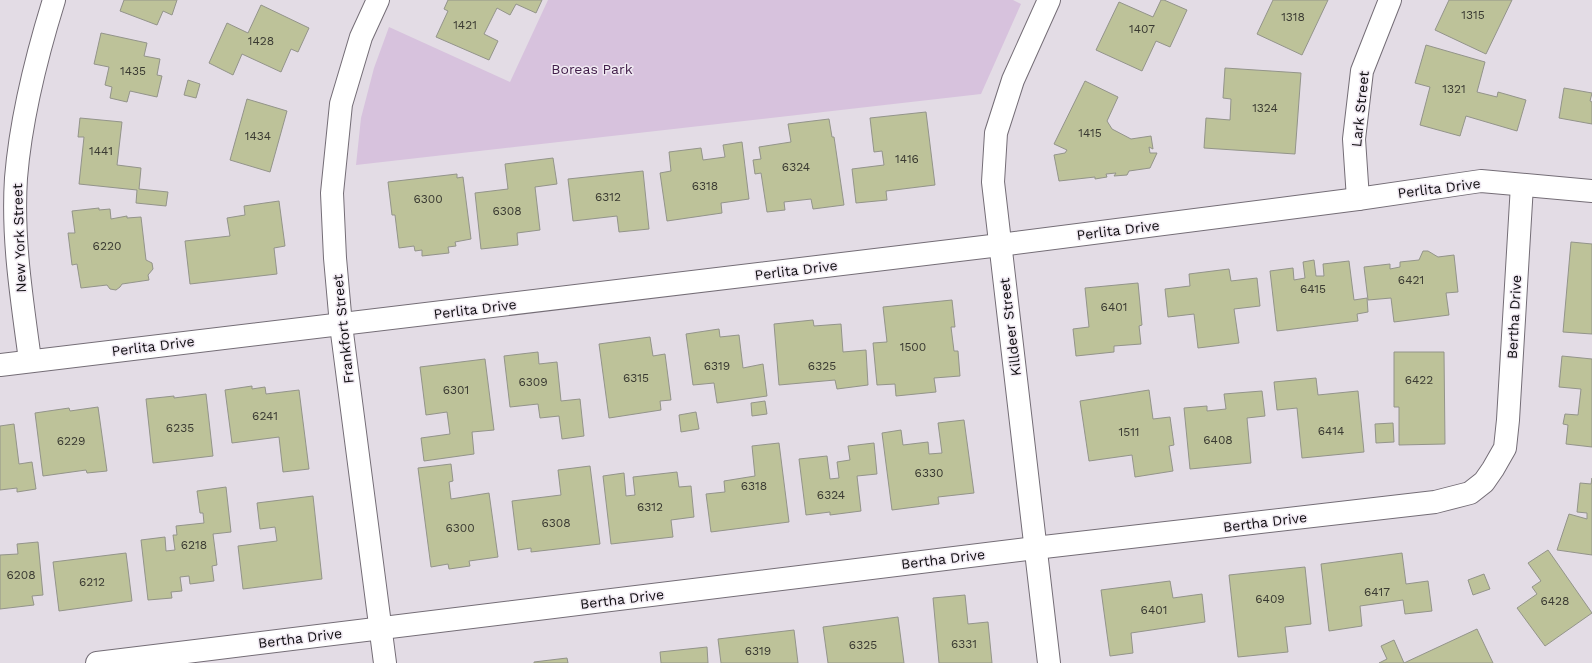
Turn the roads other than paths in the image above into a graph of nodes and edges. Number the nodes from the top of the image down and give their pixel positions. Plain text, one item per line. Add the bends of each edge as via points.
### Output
1 (54, 0) edge
2 (378, 0) edge
3 (1049, 0) edge
4 (1390, 0) edge
5 (1522, 185) junction
6 (1592, 191) edge
7 (1358, 199) junction
8 (1000, 245) junction
9 (341, 325) junction
10 (30, 360) junction
11 (0, 365) edge
12 (1035, 548) junction
13 (380, 629) junction
14 (97, 663) edge
15 (385, 663) edge
16 (1049, 663) edge

1 - 10 street, New York Street via 30,87 16,179 20,290
2 - 9 street, Frankfort Street via 361,37 341,104 332,193
3 - 8 street, Killdeer Street via 1013,80 996,133 993,182
4 - 7 street, Lark Street via 1362,71 1354,139
5 - 6 street, Perlita Drive
5 - 7 street, Perlita Drive via 1481,181
5 - 12 street, Bertha Drive via 1508,420 1504,448 1484,482 1470,493 1435,502
7 - 8 street, Perlita Drive
8 - 9 street, Perlita Drive
8 - 12 street, Killdeer Street
9 - 10 street, Perlita Drive
9 - 13 street, Frankfort Street
10 - 11 street, Perlita Drive
12 - 13 street, Bertha Drive
12 - 16 street, Killdeer Street
13 - 14 street, Bertha Drive
13 - 15 street, Frankfort Street

